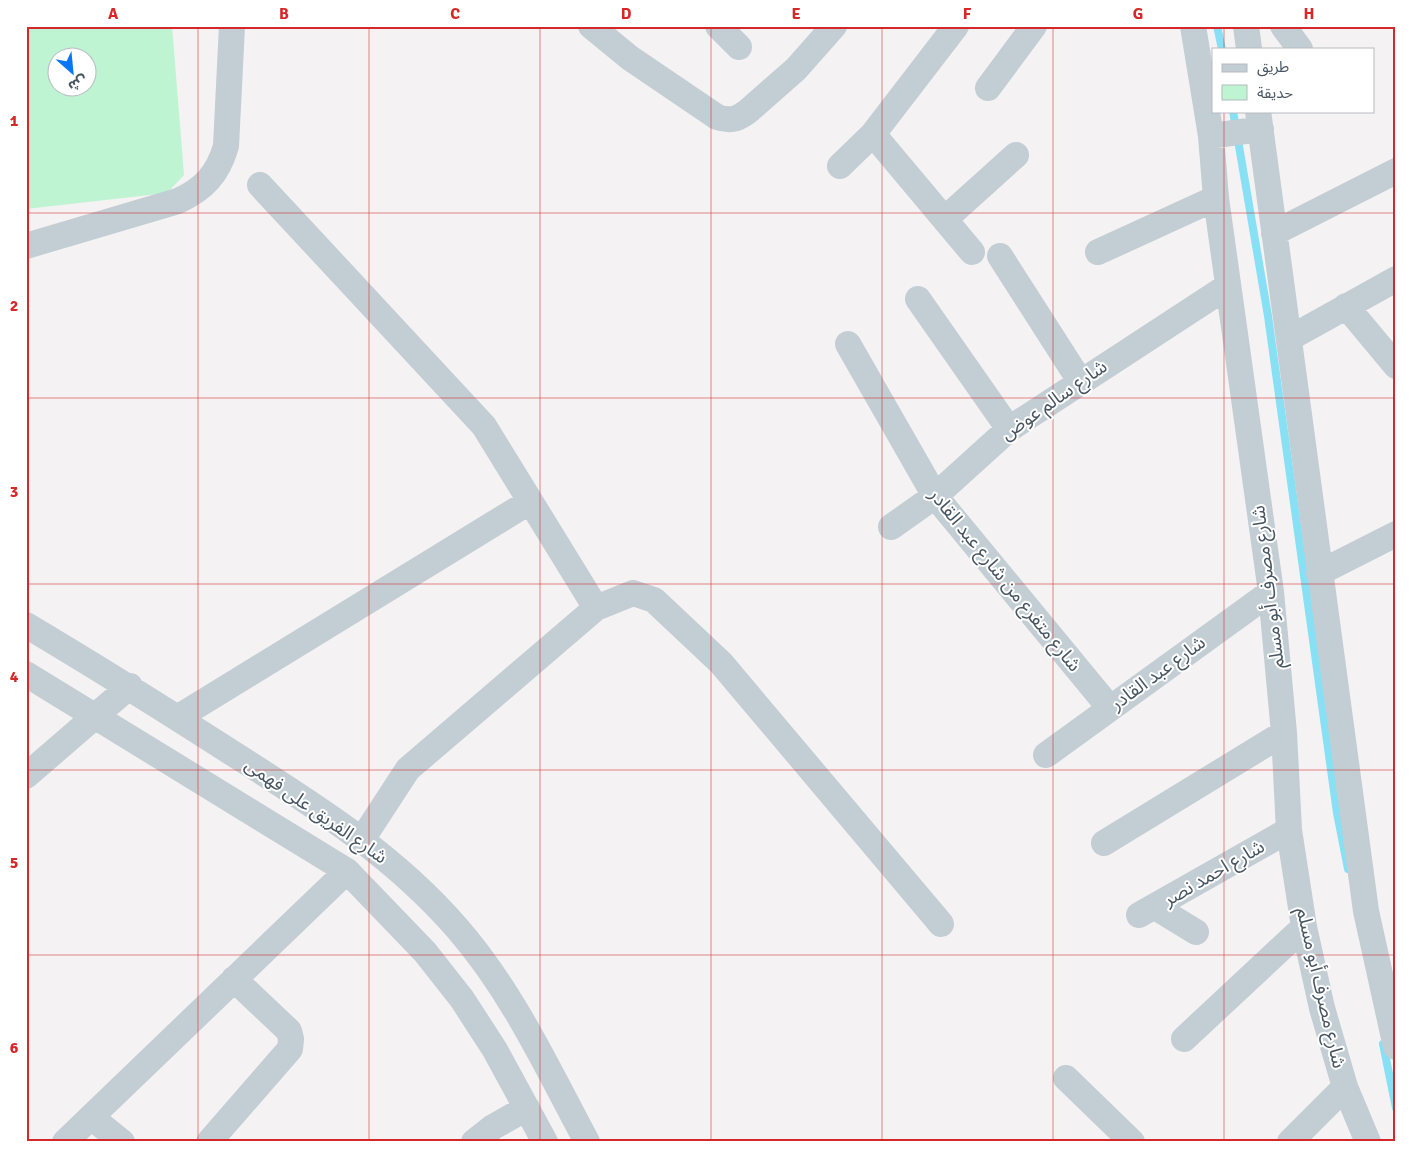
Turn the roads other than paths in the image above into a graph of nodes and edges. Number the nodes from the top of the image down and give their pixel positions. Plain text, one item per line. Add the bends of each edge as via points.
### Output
1 (232, 26) edge
2 (591, 26) edge
3 (718, 26) edge
4 (834, 26) edge
5 (956, 26) edge
6 (1034, 26) edge
7 (1194, 26) edge
8 (1246, 26) edge
9 (1283, 26) edge
10 (739, 47) dead end
11 (1249, 48) edge
12 (1299, 48) edge
13 (1212, 64) edge
14 (988, 88) dead end
15 (1234, 112) edge
16 (1242, 128) edge
17 (873, 134) junction
18 (1016, 155) dead end
19 (840, 166) dead end
20 (1396, 171) edge
21 (260, 185) dead end
22 (1216, 198) junction
23 (945, 219) junction
24 (1274, 234) junction
25 (26, 246) edge
26 (972, 252) dead end
27 (1098, 252) dead end
28 (1000, 256) dead end
29 (1396, 279) edge
30 (1228, 286) junction
31 (918, 299) dead end
32 (1346, 306) junction
33 (1290, 338) junction
34 (848, 344) dead end
35 (1396, 366) edge
36 (1080, 381) junction
37 (1009, 429) junction
38 (934, 496) junction
39 (529, 502) junction
40 (891, 528) dead end
41 (1396, 534) edge
42 (1319, 573) junction
43 (1271, 592) junction
44 (596, 608) junction
45 (26, 625) edge
46 (26, 674) edge
47 (130, 686) junction
48 (1109, 707) junction
49 (95, 718) junction
50 (177, 718) junction
51 (1284, 733) junction
52 (1046, 755) dead end
53 (26, 776) edge
54 (1290, 830) junction
55 (363, 838) junction
56 (1104, 843) dead end
57 (347, 871) junction
58 (940, 924) dead end
59 (1304, 927) junction
60 (1196, 932) dead end
61 (234, 979) junction
62 (1394, 1035) edge
63 (1184, 1039) dead end
64 (1066, 1078) dead end
65 (1345, 1087) junction
66 (527, 1108) junction
67 (91, 1117) junction
68 (65, 1142) edge
69 (122, 1142) edge
70 (209, 1142) edge
71 (474, 1142) edge
72 (545, 1142) edge
73 (587, 1142) edge
74 (1132, 1142) edge
75 (1290, 1142) edge
76 (1368, 1142) edge

1 - 25 street via 226,146 221,164 210,180 196,193 178,201
2 - 4 street via 630,58 717,117 732,119 747,112 796,68
3 - 10 street
5 - 17 street
6 - 14 street
7 - 13 street, شارع مصرف أبو مسلم
8 - 11 street
9 - 12 street
15 - 16 street, شارع مصرف أبو مسلم
16 - 22 street, شارع مصرف أبو مسلم
16 - 24 street, شارع مصرف أبو مسلم
17 - 19 street
17 - 23 street
18 - 23 street
20 - 24 street
21 - 39 street via 484,426
22 - 27 street
22 - 30 street, شارع مصرف أبو مسلم
23 - 26 street
24 - 33 street, شارع مصرف أبو مسلم
28 - 36 street
29 - 32 street
30 - 36 street, شارع سالم عوض
30 - 43 street, شارع مصرف أبو مسلم
31 - 37 street
32 - 33 street
32 - 35 street
33 - 42 street, شارع مصرف أبو مسلم
34 - 38 street, شارع متفرع من شارع عبد القادر
36 - 37 street, شارع سالم عوض
37 - 38 street, شارع سالم عوض
38 - 40 street, شارع سالم عوض
38 - 48 street, شارع متفرع من شارع عبد القادر
39 - 44 street
39 - 50 street
41 - 42 street
42 - 62 street, شارع مصرف أبو مسلم via 1366,911
43 - 48 street, شارع عبد القادر
43 - 51 street, شارع مصرف أبو مسلم
44 - 55 street via 408,769
44 - 58 street via 633,593 654,600 722,663
45 - 47 street, شارع الفريق على فهمى
46 - 49 street, شارع الفريق على فهمى
47 - 49 street
47 - 50 street, شارع الفريق على فهمى
48 - 52 street, شارع عبد القادر
49 - 53 street
49 - 57 street, شارع الفريق على فهمى
50 - 55 street, شارع الفريق على فهمى
51 - 54 street, شارع مصرف أبو مسلم
51 - 56 street
54 - 59 street, شارع مصرف أبو مسلم
54 - 60 street, شارع احمد نصر via 1147,911
55 - 73 street, شارع الفريق على فهمى via 451,921 497,980
57 - 61 street
57 - 66 street, شارع الفريق على فهمى via 425,952 462,1000
59 - 63 street
59 - 65 street, شارع مصرف أبو مسلم via 1322,1008
61 - 67 street
61 - 70 street via 289,1031 290,1049
64 - 74 street
65 - 75 street
65 - 76 street, شارع مصرف أبو مسلم
66 - 71 street
66 - 72 street, شارع الفريق على فهمى
67 - 68 street
67 - 69 street

